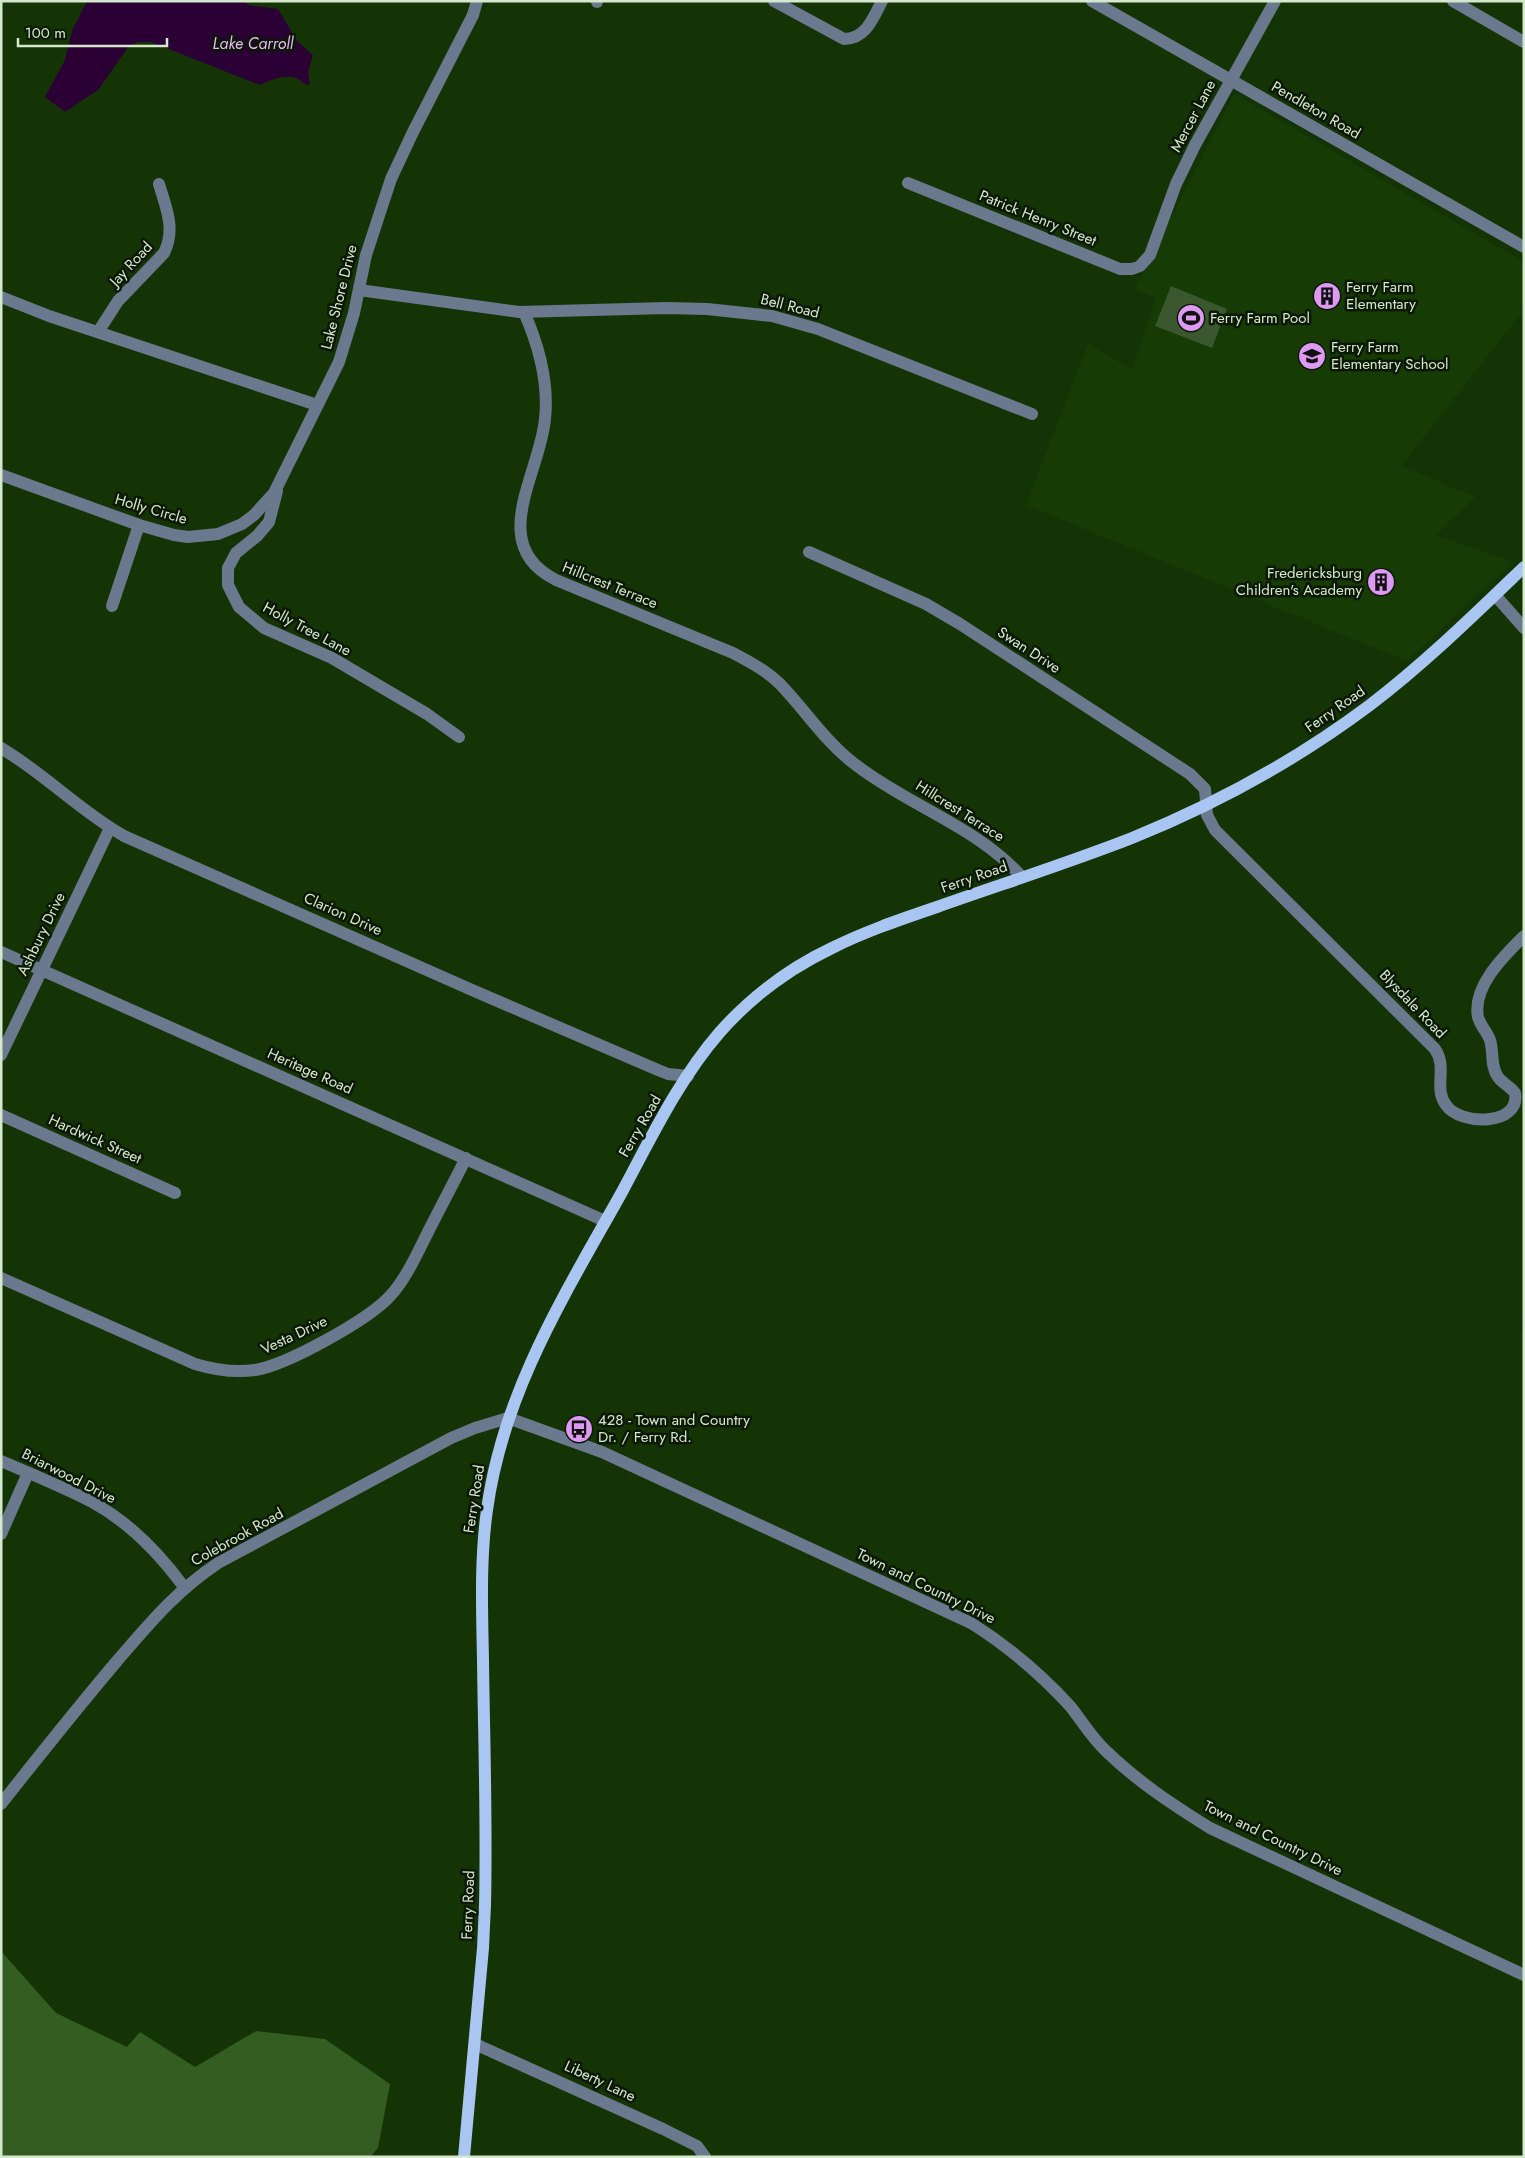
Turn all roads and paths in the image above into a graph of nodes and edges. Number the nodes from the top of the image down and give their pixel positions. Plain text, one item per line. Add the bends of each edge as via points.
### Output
1 (477, 1) edge
2 (774, 1) edge
3 (882, 1) edge
4 (1092, 1) edge
5 (1275, 1) edge
6 (1453, 1) edge
7 (1524, 42) edge
8 (1230, 80) junction
9 (908, 183) dead end
10 (159, 184) dead end
11 (1524, 247) edge
12 (1151, 252) joint
13 (359, 290) junction
14 (1, 297) edge
15 (524, 312) junction
16 (98, 332) junction
17 (317, 405) junction
18 (1032, 414) dead end
19 (1, 475) edge
20 (278, 484) junction
21 (139, 525) junction
22 (809, 552) dead end
23 (1524, 567) edge
24 (1495, 595) junction
25 (112, 606) dead end
26 (1524, 628) edge
27 (459, 737) dead end
28 (1, 748) edge
29 (1207, 804) junction
30 (110, 828) junction
31 (1022, 877) junction
32 (1524, 936) edge
33 (1, 952) edge
34 (41, 970) junction
35 (1, 1055) edge
36 (688, 1076) junction
37 (1, 1115) edge
38 (466, 1158) junction
39 (175, 1193) dead end
40 (606, 1221) junction
41 (1, 1278) edge
42 (508, 1418) junction
43 (1, 1461) edge
44 (28, 1473) junction
45 (1, 1534) edge
46 (184, 1587) junction
47 (1, 1804) edge
48 (1524, 1975) edge
49 (475, 2044) junction
50 (464, 2157) edge
51 (705, 2157) edge

1 - 13 street, Lake Shore Drive via 391,179 366,255
2 - 3 street via 844,39 860,36
4 - 8 street, Pendleton Road
5 - 8 street, Mercer Lane
6 - 7 street
8 - 11 street, Pendleton Road
8 - 12 street, Mercer Lane via 1176,184
9 - 12 street, Patrick Henry Street via 1120,269 1140,266
10 - 16 street, Jay Road via 170,221 168,244 164,253 118,301
13 - 15 street
13 - 17 street, Lake Shore Drive via 344,348
14 - 16 street
15 - 18 street, Bell Road via 666,308 716,309 772,316 818,329
15 - 31 street, Hillcrest Terrace via 538,350 546,402 543,436 520,521 526,553 538,569 556,580 755,664 780,684 823,734 855,764 980,840
16 - 17 street
17 - 20 street, Holly Circle
19 - 21 street, Holly Circle
20 - 21 street, Holly Circle via 265,505 254,515 218,534 188,537
20 - 27 street, Holly Tree Lane via 268,522 236,553 228,568 228,586 239,607 264,628 332,658 427,714
21 - 25 street
22 - 29 street, Swan Drive via 926,604 960,624 1190,774 1205,789
23 - 24 main road, Ferry Road
24 - 26 street
24 - 29 main road, Ferry Road via 1431,655 1372,703 1292,758
28 - 30 street, Clarion Drive via 38,772 75,804
29 - 31 main road, Ferry Road via 1133,837
29 - 32 street, Blysdale Road via 1207,815 1215,830 1435,1049 1442,1064 1442,1099 1449,1110 1459,1116 1478,1120 1501,1116 1515,1103 1515,1093 1494,1069 1490,1041 1480,1022 1478,1007 1484,984
30 - 34 street, Ashbury Drive
30 - 36 street, Clarion Drive via 658,1070
31 - 36 main road, Ferry Road via 857,936 816,956 783,977 738,1014
33 - 34 street, Heritage Road
34 - 35 street, Ashbury Drive
34 - 38 street, Heritage Road
36 - 40 main road, Ferry Road
37 - 39 street, Hardwick Street
38 - 40 street, Heritage Road
38 - 41 street, Vesta Drive via 408,1270 391,1296 361,1320 269,1367 227,1371 195,1364
40 - 42 main road, Ferry Road via 533,1356
42 - 46 street, Colebrook Road via 452,1438 218,1563
42 - 48 street, Town and Country Drive via 602,1452 971,1623 1007,1646 1043,1677 1104,1749 1173,1806 1210,1828
42 - 49 main road, Ferry Road via 491,1484 483,1548 486,1846 483,1948
43 - 44 street, Briarwood Drive
44 - 45 street
44 - 46 street, Briarwood Drive via 91,1502 121,1521 156,1552
46 - 47 street, Colebrook Road via 160,1610 93,1689
49 - 50 main road, Ferry Road
49 - 51 street, Liberty Lane via 663,2129 697,2146

